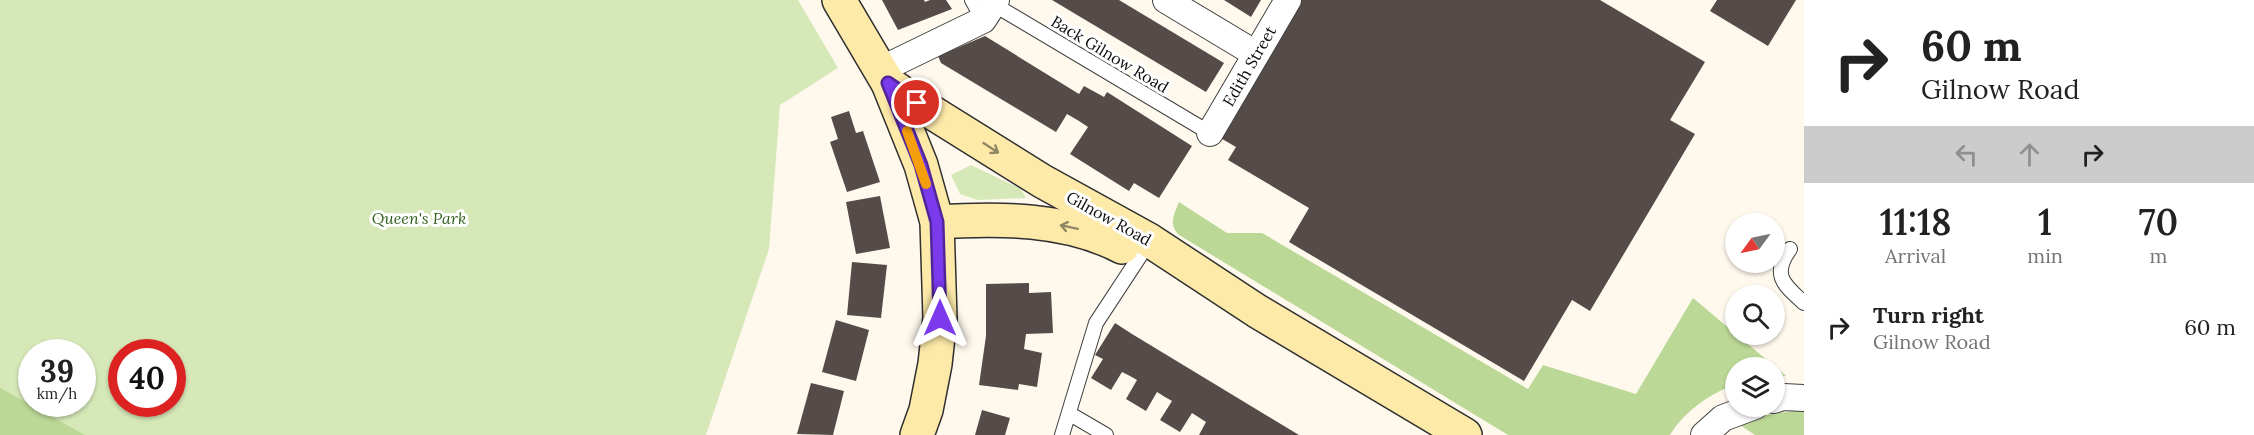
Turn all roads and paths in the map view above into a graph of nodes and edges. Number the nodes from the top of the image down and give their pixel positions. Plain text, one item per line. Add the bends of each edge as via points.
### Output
1 (838, 0) edge
2 (1166, 0) edge
3 (1288, 0) edge
4 (986, 6) edge
5 (1256, 54) junction
6 (884, 76) junction
7 (959, 128) junction
8 (1210, 133) joint
9 (921, 165) junction
10 (937, 222) junction
11 (1790, 249) dead end
12 (1140, 256) junction
13 (1804, 303) edge
14 (1257, 311) junction
15 (1785, 397) edge
16 (1804, 399) edge
17 (1070, 414) junction
18 (1726, 417) edge
19 (917, 435) edge
20 (1062, 435) edge
21 (1106, 435) edge
22 (1465, 435) edge
23 (1704, 435) edge

1 - 6 main road
2 - 5 street
3 - 5 street, Edith Street
4 - 6 street
4 - 8 lane, Back Gilnow Road
5 - 8 street, Edith Street
6 - 7 main road, Gilnow Road via 917,103
6 - 9 main road
7 - 9 main road via 928,151
7 -> 14 main road, Gilnow Road via 1042,181 1149,240
9 - 10 main road
12 -> 10 main road, Gilnow Road via 1104,237 1056,225
10 - 19 main road via 940,318 926,410
11 - 13 lane via 1781,261 1781,274 1786,287
12 - 14 main road, Gilnow Road
12 - 17 lane via 1096,323
14 - 22 main road, Gilnow Road
15 - 16 street
17 - 20 lane
17 - 21 lane
18 - 23 street

